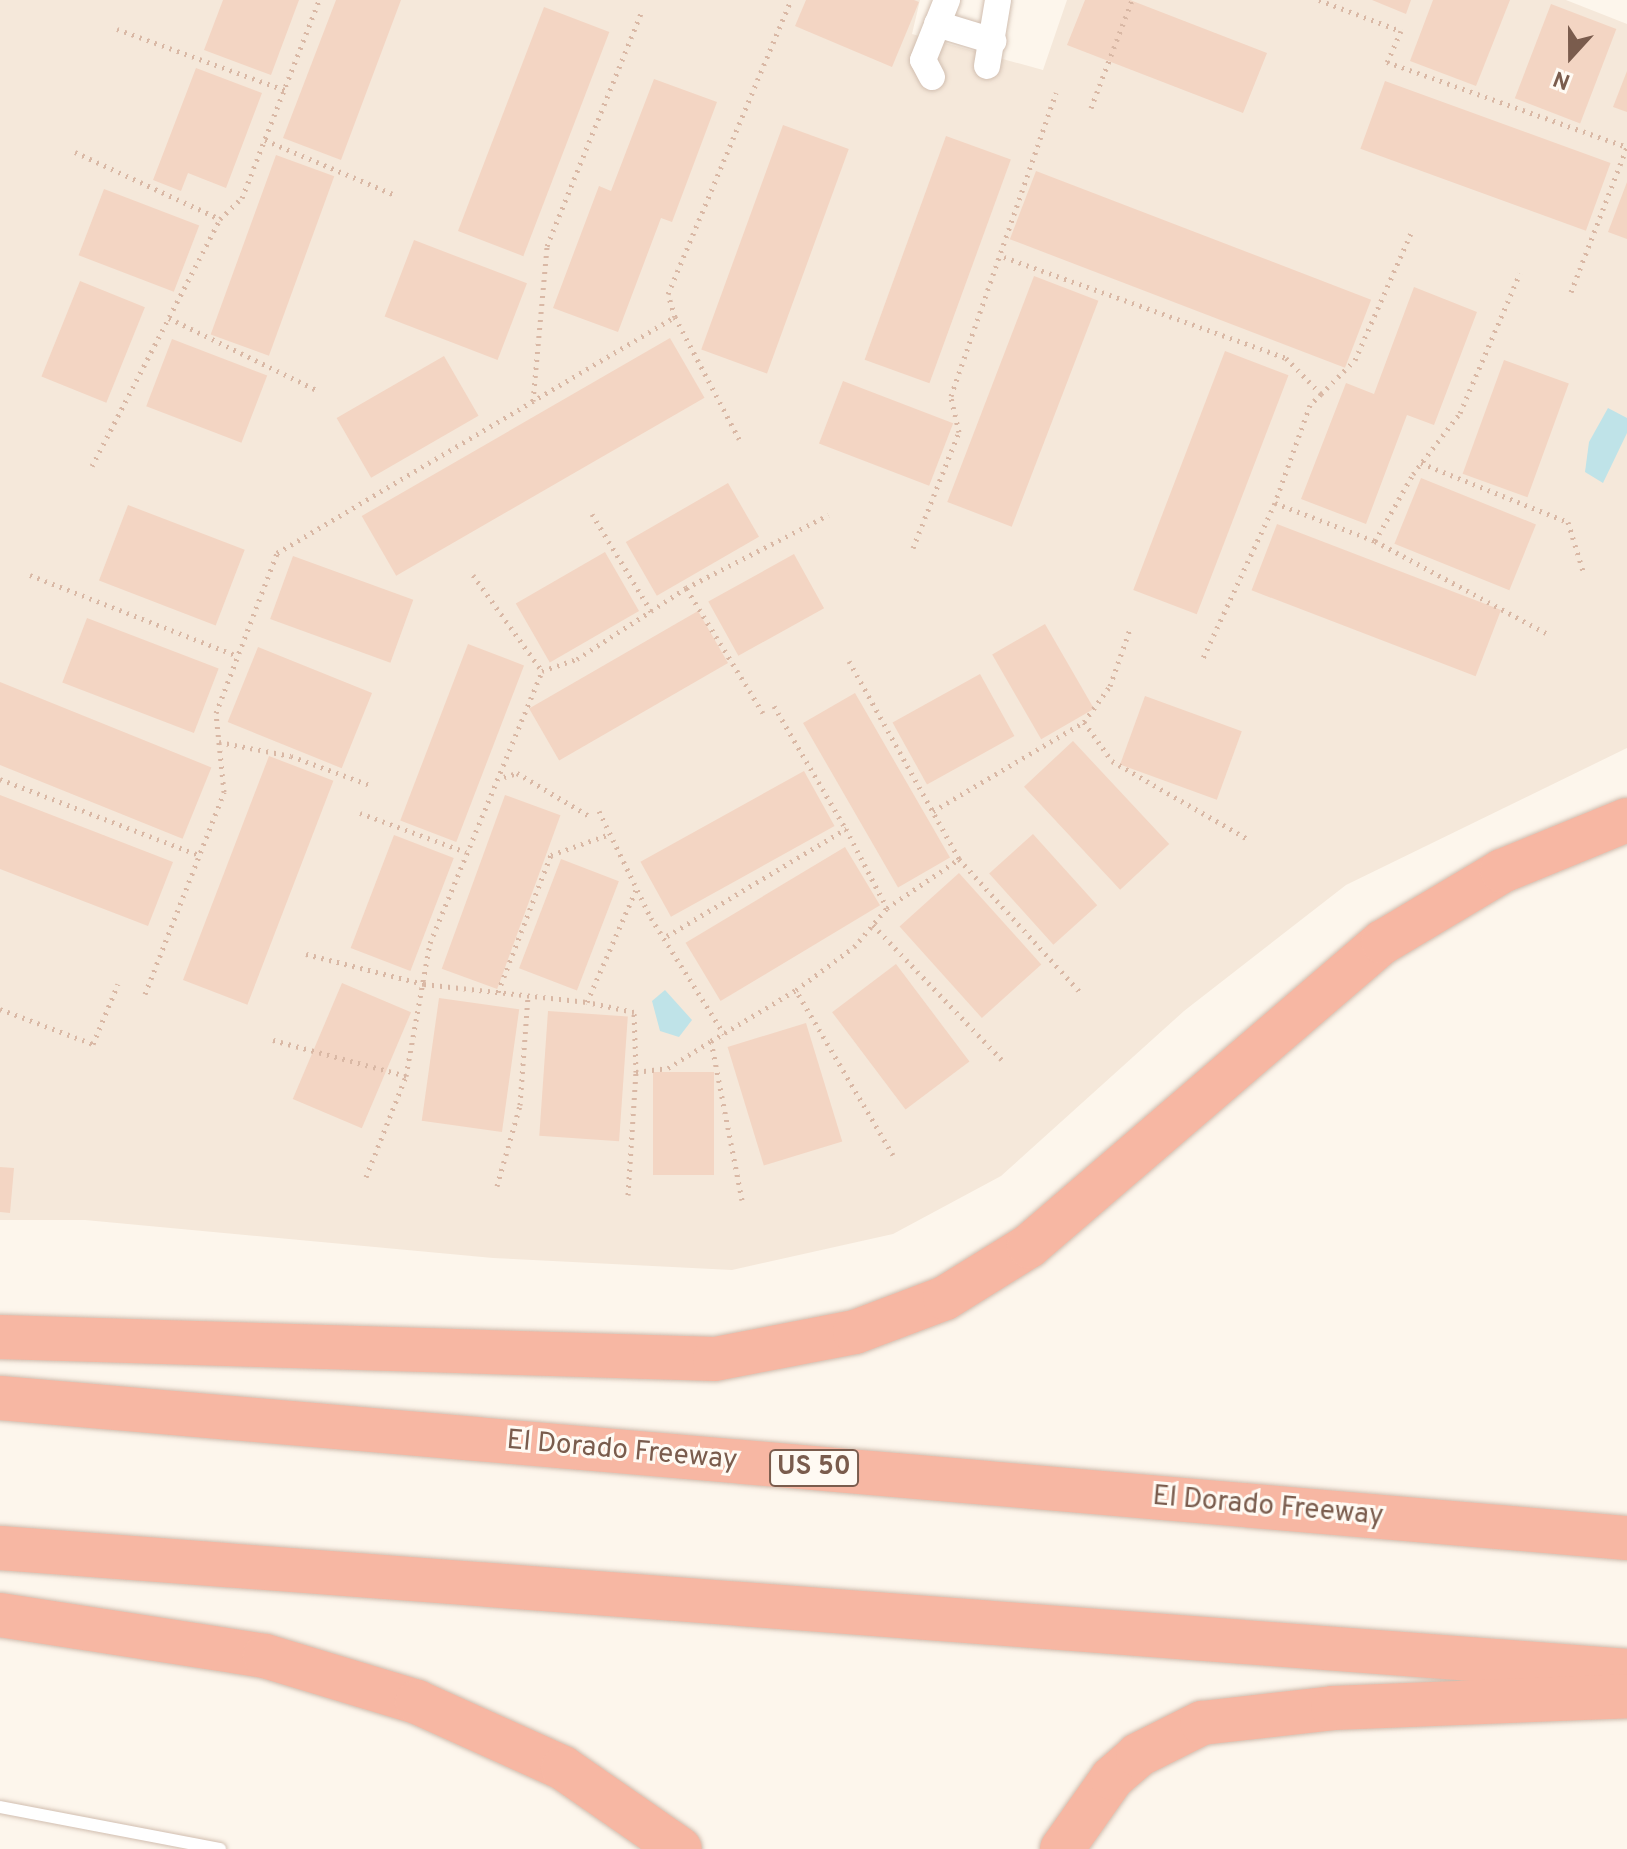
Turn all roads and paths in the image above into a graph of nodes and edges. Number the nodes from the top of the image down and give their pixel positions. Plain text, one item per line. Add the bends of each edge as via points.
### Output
1 (319, 0) edge
2 (791, 0) edge
3 (998, 0) edge
4 (1132, 0) edge
5 (1319, 0) edge
6 (642, 11) dead end
7 (942, 12) edge
8 (117, 29) dead end
9 (932, 77) dead end
10 (285, 90) junction
11 (1056, 93) dead end
12 (1091, 108) dead end
13 (265, 140) junction
14 (1627, 147) edge
15 (75, 152) dead end
16 (393, 194) dead end
17 (220, 219) junction
18 (1411, 233) dead end
19 (1004, 257) junction
20 (1520, 273) dead end
21 (1571, 292) dead end
22 (675, 317) junction
23 (169, 318) junction
24 (319, 391) dead end
25 (1321, 394) junction
26 (532, 402) junction
27 (739, 439) dead end
28 (1421, 463) junction
29 (92, 466) dead end
30 (1275, 503) junction
31 (592, 514) dead end
32 (828, 515) dead end
33 (1375, 541) junction
34 (913, 548) dead end
35 (1584, 574) dead end
36 (30, 575) dead end
37 (473, 575) dead end
38 (686, 588) junction
39 (651, 611) junction
40 (1130, 629) dead end
41 (1548, 634) dead end
42 (238, 656) junction
43 (1203, 658) dead end
44 (849, 661) dead end
45 (542, 671) junction
46 (774, 706) dead end
47 (763, 713) dead end
48 (1084, 722) junction
49 (219, 742) junction
50 (503, 778) junction
51 (0, 779) edge
52 (370, 785) dead end
53 (599, 811) dead end
54 (933, 811) junction
55 (360, 813) dead end
56 (589, 816) dead end
57 (1627, 820) edge
58 (846, 829) junction
59 (610, 834) junction
60 (1246, 838) dead end
61 (466, 852) junction
62 (199, 855) junction
63 (959, 859) junction
64 (636, 889) junction
65 (887, 908) junction
66 (873, 925) junction
67 (667, 936) junction
68 (306, 954) dead end
69 (118, 984) dead end
70 (424, 984) junction
71 (796, 990) junction
72 (498, 992) junction
73 (1080, 992) dead end
74 (145, 994) dead end
75 (528, 996) junction
76 (587, 1002) junction
77 (0, 1009) edge
78 (724, 1034) junction
79 (273, 1040) dead end
80 (711, 1041) junction
81 (1005, 1063) dead end
82 (636, 1072) junction
83 (406, 1076) junction
84 (893, 1155) dead end
85 (366, 1177) dead end
86 (497, 1186) dead end
87 (628, 1195) dead end
88 (742, 1200) dead end
89 (0, 1337) edge
90 (0, 1398) edge
91 (1627, 1538) edge
92 (0, 1548) edge
93 (0, 1615) edge
94 (1627, 1671) edge
95 (1627, 1696) edge
96 (0, 1807) edge
97 (220, 1849) edge
98 (680, 1849) edge
99 (1062, 1849) edge

1 - 10 path
2 - 22 path via 668,294
3 - 7 street via 990,54
4 - 12 path
5 - 14 path via 1401,31 1387,62
6 - 26 path via 547,246
7 - 9 street via 923,60
8 - 10 path
10 - 13 path
11 - 19 path via 1003,235
13 - 16 path
13 - 17 path via 242,198
14 - 21 path
15 - 17 path
17 - 23 path
18 - 25 path via 1355,360
19 - 25 path via 1286,358
19 - 34 path via 951,396 959,432
20 - 28 path via 1460,413
22 - 26 path
22 - 27 path
23 - 24 path
23 - 29 path
25 - 30 path via 1310,405
26 - 42 path via 277,553
28 - 33 path
28 - 35 path via 1568,522
30 - 33 path
30 - 43 path
31 - 39 path
32 - 38 path
33 - 41 path
36 - 42 path
37 - 45 path
38 - 39 path
38 - 47 path
39 - 45 path via 577,659
40 - 48 path via 1110,686
42 - 49 path via 216,713
44 - 54 path
45 - 50 path
46 - 58 path
48 - 54 path
48 - 60 path via 1112,761
49 - 52 path via 291,756
49 - 62 path via 224,792
50 - 56 path via 517,773
50 - 61 path via 491,789
51 - 62 path
53 - 59 path
54 - 63 path
55 - 61 path
57 - 89 highway via 1502,871 1383,942 1029,1246 945,1298 855,1332 715,1359
58 - 65 path
58 - 67 path
59 - 64 path
59 - 72 path via 551,855
61 - 70 path via 430,943
62 - 74 path
63 - 65 path
63 - 73 path
64 - 67 path
64 - 76 path
65 - 66 path
66 - 71 path
66 - 81 path
67 - 78 path
68 - 70 path
69 - 77 path via 93,1044
70 - 72 path
70 - 83 path
71 - 78 path
71 - 84 path
72 - 75 path
75 - 76 path
75 - 86 path via 520,1105
76 - 82 path via 634,1012
78 - 80 path
79 - 83 path
80 - 82 path via 668,1068
80 - 88 path
82 - 87 path
83 - 85 path
90 - 91 highway, El Dorado Freeway / US 50
92 - 94 highway
93 - 98 highway via 265,1656 417,1702 563,1768
95 - 99 highway via 1333,1708 1202,1723 1138,1755 1112,1778
96 - 97 lane

